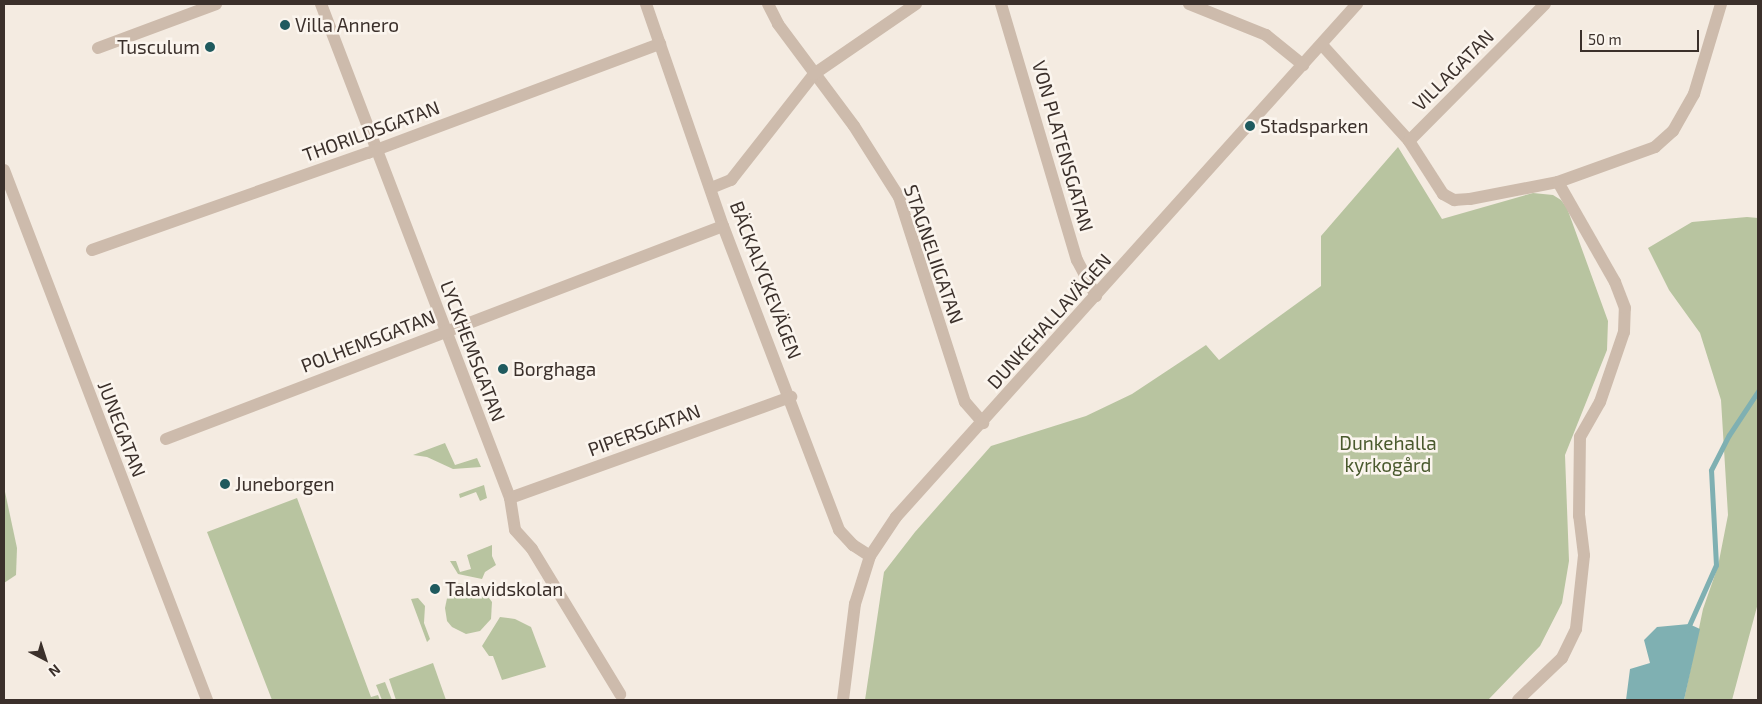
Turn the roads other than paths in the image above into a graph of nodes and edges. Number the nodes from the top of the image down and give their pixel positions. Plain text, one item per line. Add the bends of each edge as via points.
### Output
1 (216, 4) edge
2 (321, 4) edge
3 (646, 4) edge
4 (768, 4) edge
5 (916, 4) edge
6 (1001, 4) edge
7 (1189, 4) edge
8 (1357, 4) edge
9 (1545, 4) edge
10 (1721, 4) edge
11 (660, 44) junction
12 (1322, 46) junction
13 (98, 48) dead end
14 (1304, 65) junction
15 (814, 74) junction
16 (1409, 141) junction
17 (378, 149) junction
18 (4, 170) edge
19 (1558, 182) junction
20 (712, 188) junction
21 (723, 226) junction
22 (92, 250) dead end
23 (1096, 296) junction
24 (445, 331) junction
25 (790, 397) junction
26 (983, 423) junction
27 (166, 439) dead end
28 (510, 498) junction
29 (870, 556) junction
30 (620, 694) dead end
31 (843, 698) edge
32 (207, 700) edge
33 (1518, 700) edge

1 - 13 street
2 - 17 street, LYCKHEMSGATAN
3 - 11 street, BÄCKALYCKEVÄGEN
4 - 15 street, STAGNELIIGATAN via 778,24
5 - 15 street
6 - 23 street, VON PLATENSGATAN via 1077,260
7 - 14 street via 1266,35
8 - 12 street, DUNKEHALLAVÄGEN
9 - 16 street, VILLAGATAN
10 - 19 street via 1694,94 1673,131 1645,153
11 - 17 street, THORILDSGATAN
11 - 20 street, BÄCKALYCKEVÄGEN
12 - 14 street, DUNKEHALLAVÄGEN
12 - 16 street
14 - 23 street, DUNKEHALLAVÄGEN
15 - 20 street via 731,180
15 - 26 street, STAGNELIIGATAN via 854,126 899,197 964,402
16 - 19 street via 1433,183 1454,200
17 - 22 street, THORILDSGATAN
17 - 24 street, LYCKHEMSGATAN
18 - 32 street, JUNEGATAN
19 - 33 street via 1615,282 1625,308 1624,332 1600,402 1580,437 1579,516 1584,555 1576,629 1562,658
20 - 21 street, BÄCKALYCKEVÄGEN
21 - 24 street, POLHEMSGATAN
21 - 25 street, BÄCKALYCKEVÄGEN
23 - 26 street, DUNKEHALLAVÄGEN
24 - 27 street, POLHEMSGATAN
24 - 28 street, LYCKHEMSGATAN
25 - 28 street, PIPERSGATAN
25 - 29 street, BÄCKALYCKEVÄGEN via 839,530
26 - 29 street, DUNKEHALLAVÄGEN via 896,517
28 - 30 street, LYCKHEMSGATAN via 515,530 532,549
29 - 31 street, DUNKEHALLAVÄGEN via 854,606

